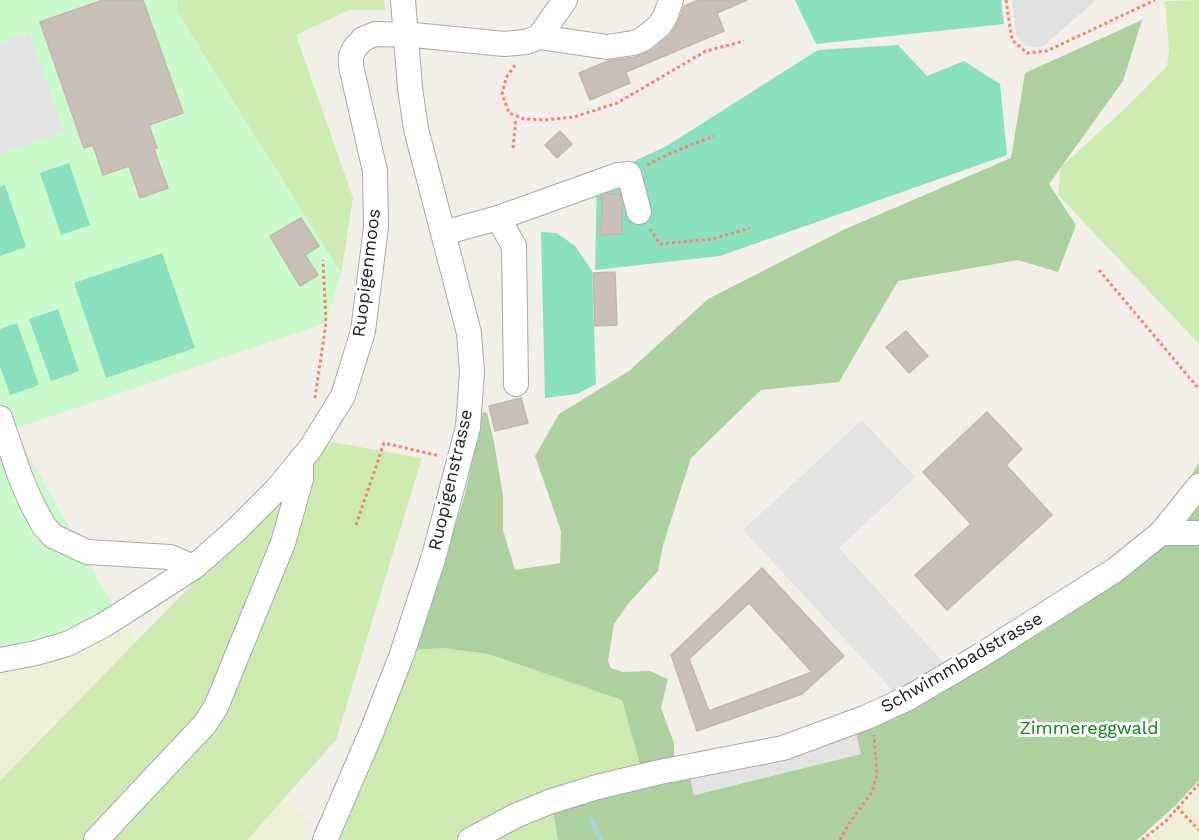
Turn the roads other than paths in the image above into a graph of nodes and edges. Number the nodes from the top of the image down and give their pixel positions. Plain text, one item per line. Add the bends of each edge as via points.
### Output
1 (403, 0) edge
2 (565, 0) edge
3 (671, 0) edge
4 (404, 34) junction
5 (531, 40) junction
6 (639, 212) road end
7 (498, 218) junction
8 (443, 233) junction
9 (516, 384) dead end
10 (0, 418) edge
11 (301, 459) junction
12 (1199, 486) edge
13 (1161, 533) junction
14 (1199, 533) edge
15 (194, 567) junction
16 (0, 660) edge
17 (96, 840) edge
18 (325, 840) edge
19 (470, 840) edge

1 - 4 street, Ruopigenstrasse
2 - 5 street
3 - 5 street via 659,26 633,43 607,47
4 - 5 street via 504,44
4 - 8 street, Ruopigenstrasse via 416,129
4 - 11 street, Ruopigenmoos via 375,34 363,39 351,56 375,171 375,238 363,331 343,396
6 - 7 street via 629,174
7 - 8 street
7 - 9 street via 514,246
8 - 18 street, Ruopigenstrasse via 469,333 468,427 434,556 402,654
10 - 15 street via 31,502 53,536 87,552 171,557
11 - 15 street, Ruopigenmoos via 278,489
11 - 17 street via 301,479 283,543 216,707 205,724
12 - 13 street, Schwimmbadstrasse
13 - 14 street
13 - 19 street, Schwimmbadstrasse via 1115,570 978,657 867,717 783,748 597,787 515,816
15 - 16 street, Ruopigenmoos via 67,644

